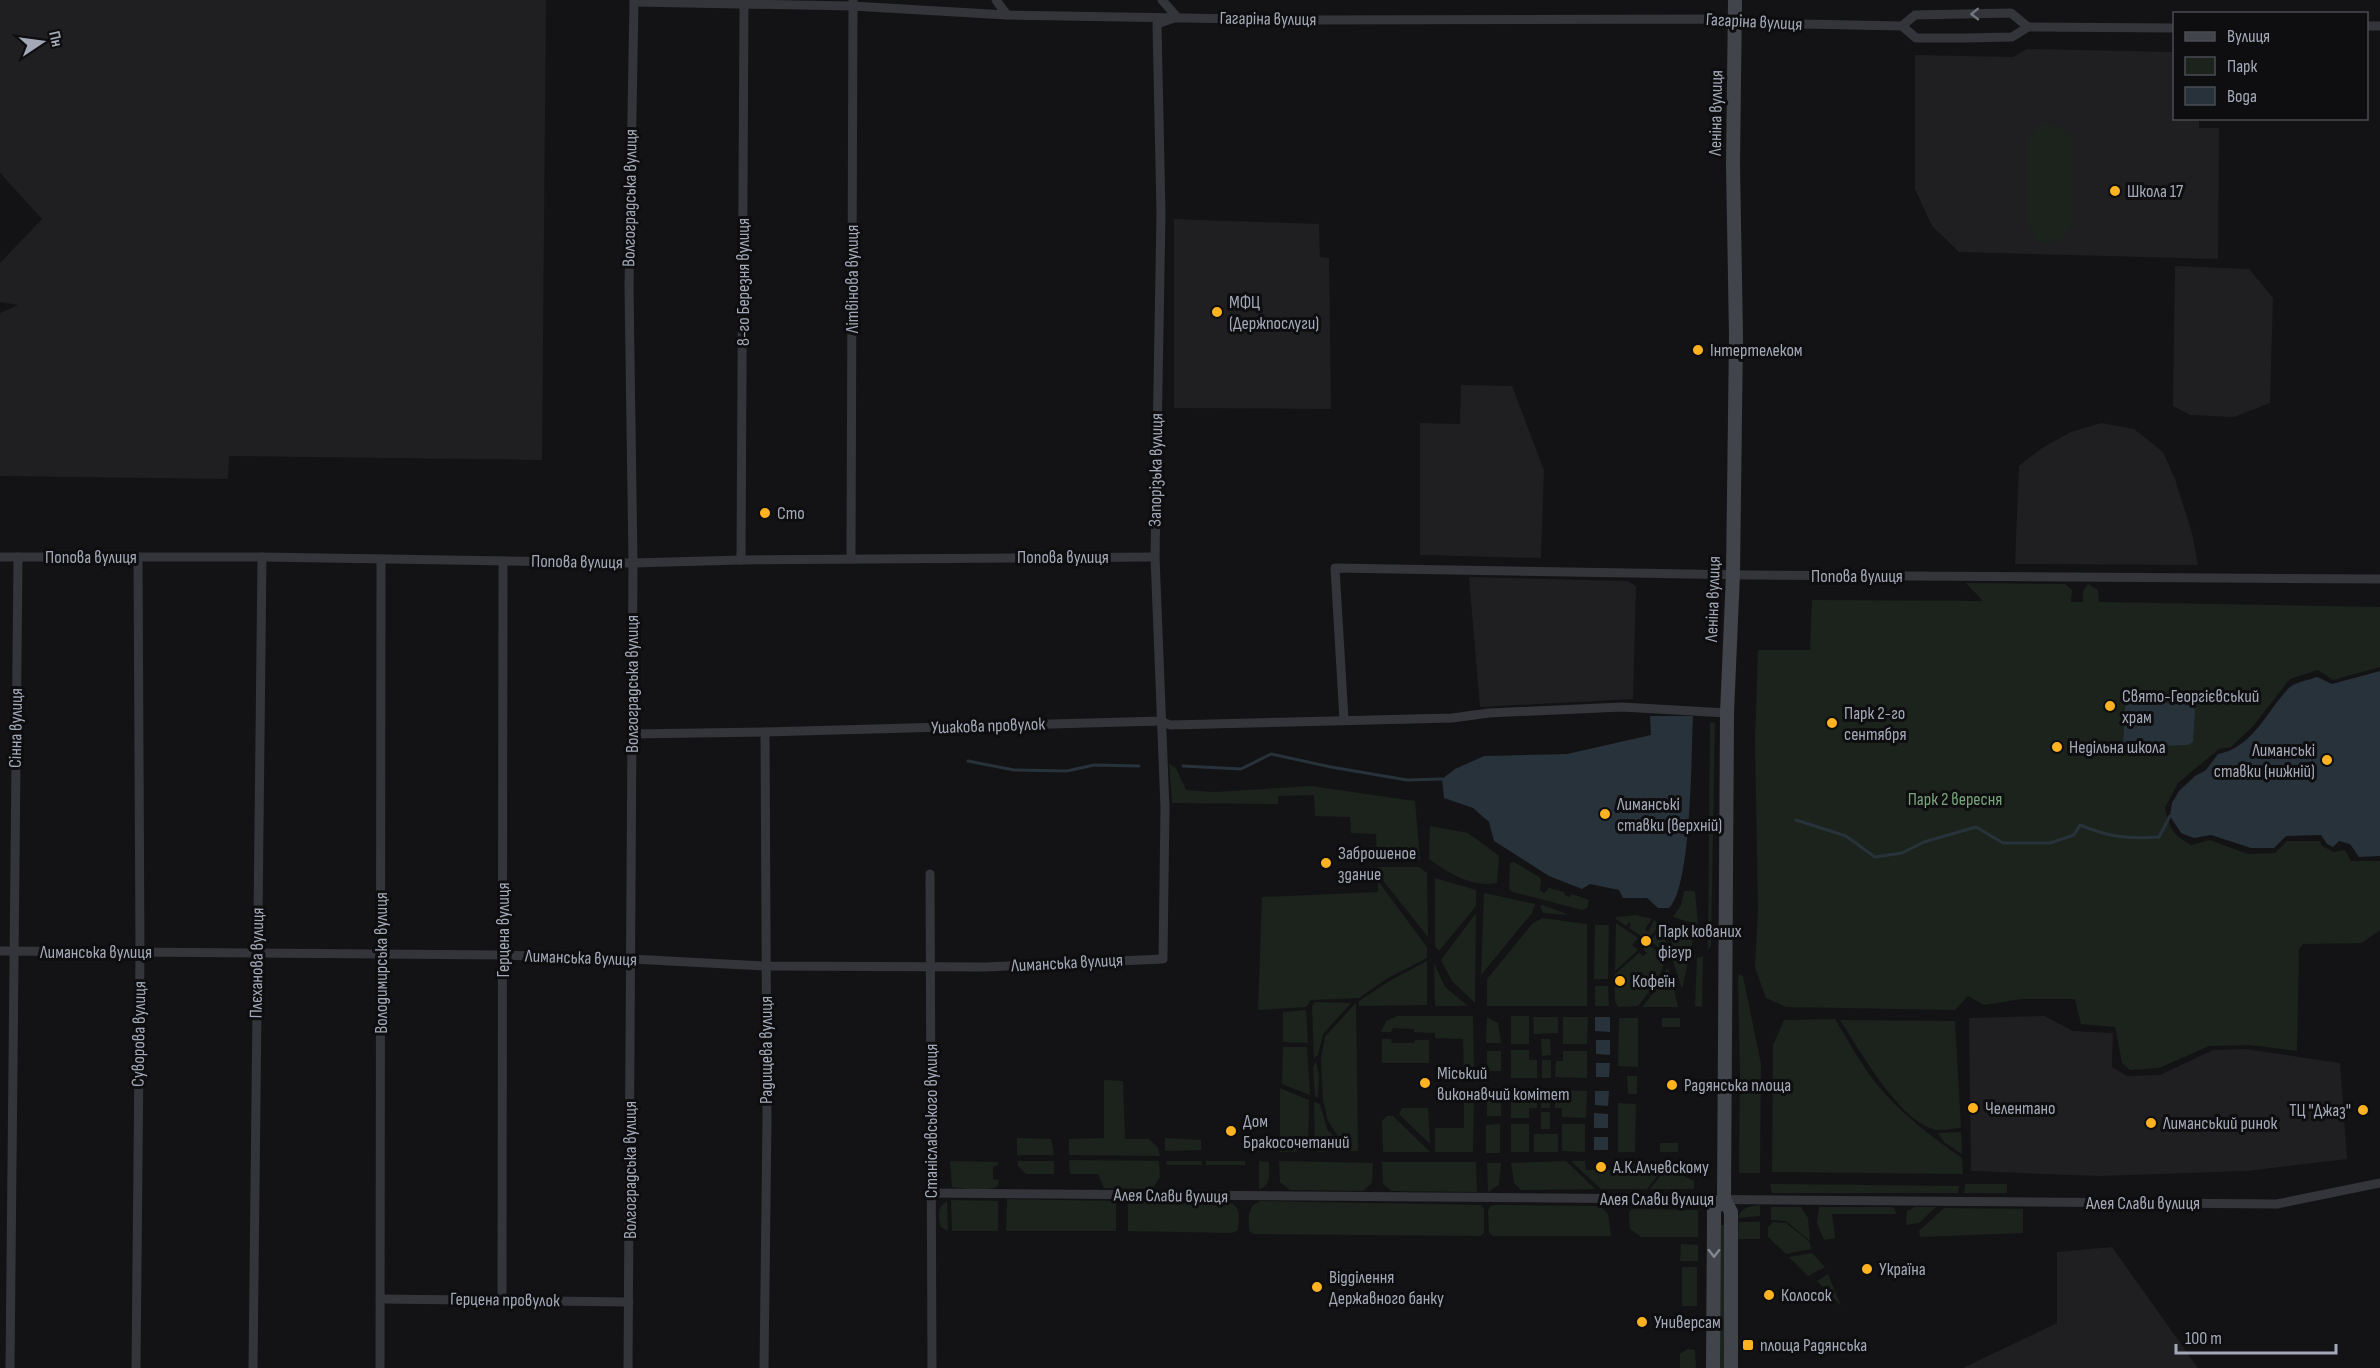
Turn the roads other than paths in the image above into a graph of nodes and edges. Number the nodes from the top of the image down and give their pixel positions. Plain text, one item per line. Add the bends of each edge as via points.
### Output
1 (996, 0) edge
2 (1162, 0) edge
3 (1734, 0) edge
4 (634, 1) edge
5 (853, 3) edge
6 (744, 5) junction
7 (1007, 15) junction
8 (1177, 17) junction
9 (1735, 21) junction
10 (1902, 26) junction
11 (2028, 27) junction
12 (2173, 28) edge
13 (138, 556) junction
14 (0, 557) edge
15 (18, 557) junction
16 (262, 557) junction
17 (1155, 557) junction
18 (381, 559) junction
19 (851, 559) junction
20 (741, 560) junction
21 (503, 561) junction
22 (633, 562) junction
23 (1733, 574) junction
24 (2380, 579) edge
25 (1727, 713) junction
26 (1344, 720) junction
27 (1161, 721) junction
28 (765, 732) junction
29 (631, 734) junction
30 (930, 874) dead end
31 (0, 951) edge
32 (14, 952) junction
33 (140, 952) junction
34 (257, 953) junction
35 (381, 954) junction
36 (503, 955) junction
37 (631, 959) junction
38 (1162, 959) joint
39 (766, 966) junction
40 (931, 966) junction
41 (2380, 1183) edge
42 (932, 1193) junction
43 (1724, 1199) junction
44 (381, 1299) junction
45 (502, 1300) junction
46 (629, 1302) junction
47 (10, 1368) edge
48 (136, 1368) edge
49 (253, 1368) edge
50 (380, 1368) edge
51 (628, 1368) edge
52 (764, 1368) edge
53 (932, 1368) edge
54 (1713, 1368) edge
55 (1731, 1368) edge

1 - 7 street
2 - 8 street
3 - 9 street, Леніна вулиця
4 - 6 street, Гагаріна вулиця
4 - 22 street, Волгоградська вулиця via 628,287
5 - 6 street, Гагаріна вулиця
5 - 7 street, Гагаріна вулиця
5 - 19 street, Літвінова вулиця
6 - 20 street, 8-го Березня вулиця
7 - 8 street, Гагаріна вулиця
8 - 9 street, Гагаріна вулиця
8 - 17 street, Запорізька вулиця via 1156,24 1161,214
9 - 10 street, Гагаріна вулиця
9 - 23 street, Леніна вулиця
10 - 11 street, Гагаріна вулиця via 1916,38 2012,38
11 -> 10 street, Гагаріна вулиця via 2012,13 1915,15
11 - 12 street, Гагаріна вулиця
13 - 15 street, Попова вулиця
13 - 16 street, Попова вулиця
13 - 33 street, Суворова вулиця
14 - 15 street, Попова вулиця
15 - 32 street, Сінна вулиця
16 - 18 street, Попова вулиця
16 - 34 street, Плєханова вулиця
17 - 19 street, Попова вулиця
17 - 27 street, Запорізька вулиця
18 - 21 street, Попова вулиця
18 - 35 street, Володимирська вулиця
19 - 20 street, Попова вулиця
20 - 22 street, Попова вулиця
21 - 22 street, Попова вулиця
21 - 36 street, Герцена вулиця
22 - 29 street, Волгоградська вулиця
23 - 24 street, Попова вулиця
23 - 25 street, Леніна вулиця
23 - 26 street, Попова вулиця via 1335,568
25 - 26 street, Ушакова провулок via 1622,707 1452,718
25 - 43 street, Леніна вулиця
26 - 27 street, Ушакова провулок via 1170,725
27 - 28 street, Ушакова провулок
27 - 38 street, Запорізька вулиця via 1165,808
28 - 29 street, Ушакова провулок
28 - 39 street, Радищева вулиця
29 - 37 street, Волгоградська вулиця
30 - 40 street, Станіславського вулиця
31 - 32 street, Лиманська вулиця
32 - 33 street, Лиманська вулиця
32 - 47 street, Сінна вулиця
33 - 34 street, Лиманська вулиця
33 - 48 street, Суворова вулиця
34 - 35 street, Лиманська вулиця
34 - 49 street, Плєханова вулиця
35 - 36 street, Лиманська вулиця
35 - 44 street, Володимирська вулиця
36 - 37 street, Лиманська вулиця
36 - 45 street, Герцена вулиця
37 - 39 street, Лиманська вулиця
37 - 46 street, Волгоградська вулиця
38 - 40 street, Лиманська вулиця
39 - 40 street, Лиманська вулиця
39 - 52 street, Радищева вулиця
40 - 42 street, Станіславського вулиця
41 - 43 street, Алея Слави вулиця via 2277,1204
42 - 43 street, Алея Слави вулиця
42 - 53 street, Станіславського вулиця
43 -> 54 street, Леніна вулиця via 1714,1209 1713,1220
43 - 55 street, Леніна вулиця via 1731,1212
44 - 45 street, Герцена провулок
44 - 50 street, Володимирська вулиця
45 - 46 street, Герцена провулок
46 - 51 street, Волгоградська вулиця

